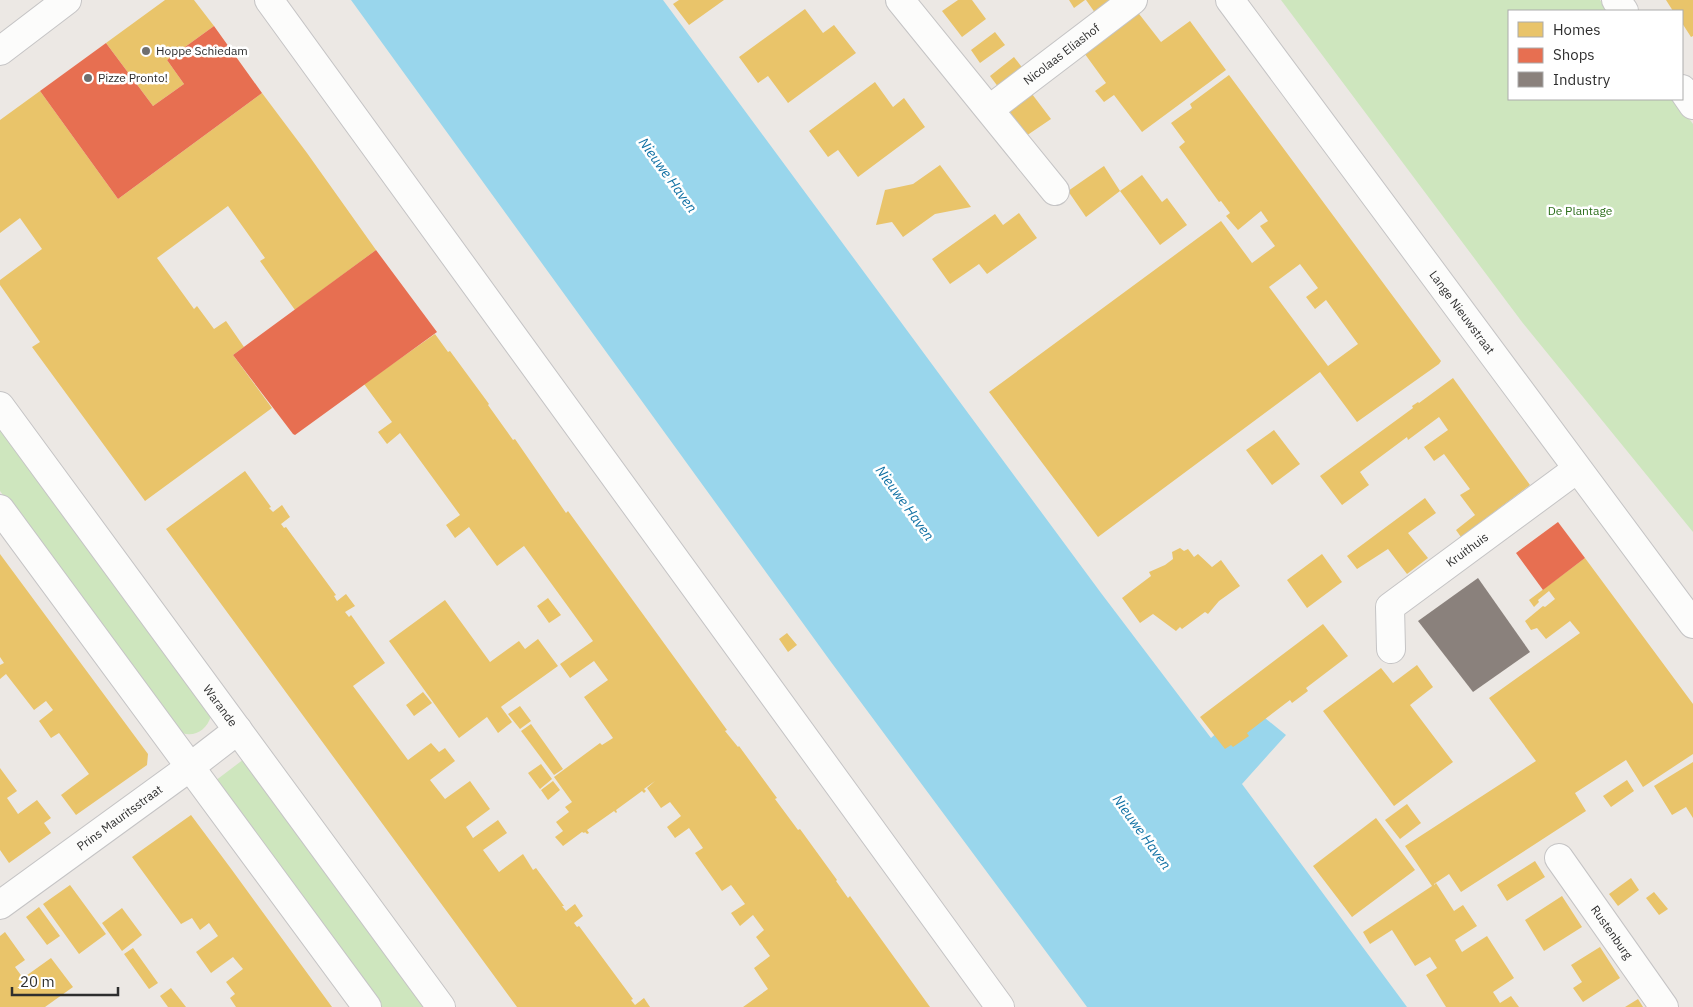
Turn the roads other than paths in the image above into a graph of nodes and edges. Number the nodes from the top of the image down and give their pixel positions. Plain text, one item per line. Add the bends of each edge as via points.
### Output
1 (67, 0) edge
2 (269, 0) edge
3 (900, 0) edge
4 (1133, 0) edge
5 (1230, 0) edge
6 (0, 51) edge
7 (1683, 90) edge
8 (1693, 105) edge
9 (990, 109) junction
10 (1055, 191) dead end
11 (0, 406) edge
12 (1577, 469) junction
13 (0, 510) edge
14 (1693, 624) edge
15 (1391, 649) dead end
16 (238, 730) junction
17 (190, 768) junction
18 (1560, 858) dead end
19 (0, 905) edge
20 (367, 1007) edge
21 (442, 1007) edge
22 (1000, 1007) edge
23 (1664, 1007) edge

1 - 6 street
2 - 22 street
3 - 9 street
4 - 9 street, Nicolaas Eliashof
5 - 12 street, Lange Nieuwstraat
7 - 8 street
9 - 10 street
11 - 16 street, Warande
12 - 14 street, Lange Nieuwstraat
12 - 15 street, Kruithuis via 1390,607
13 - 17 street
16 - 17 street, Prins Mauritsstraat
16 - 21 street, Warande
17 - 19 street, Prins Mauritsstraat
17 - 20 street
18 - 23 street, Rustenburg

